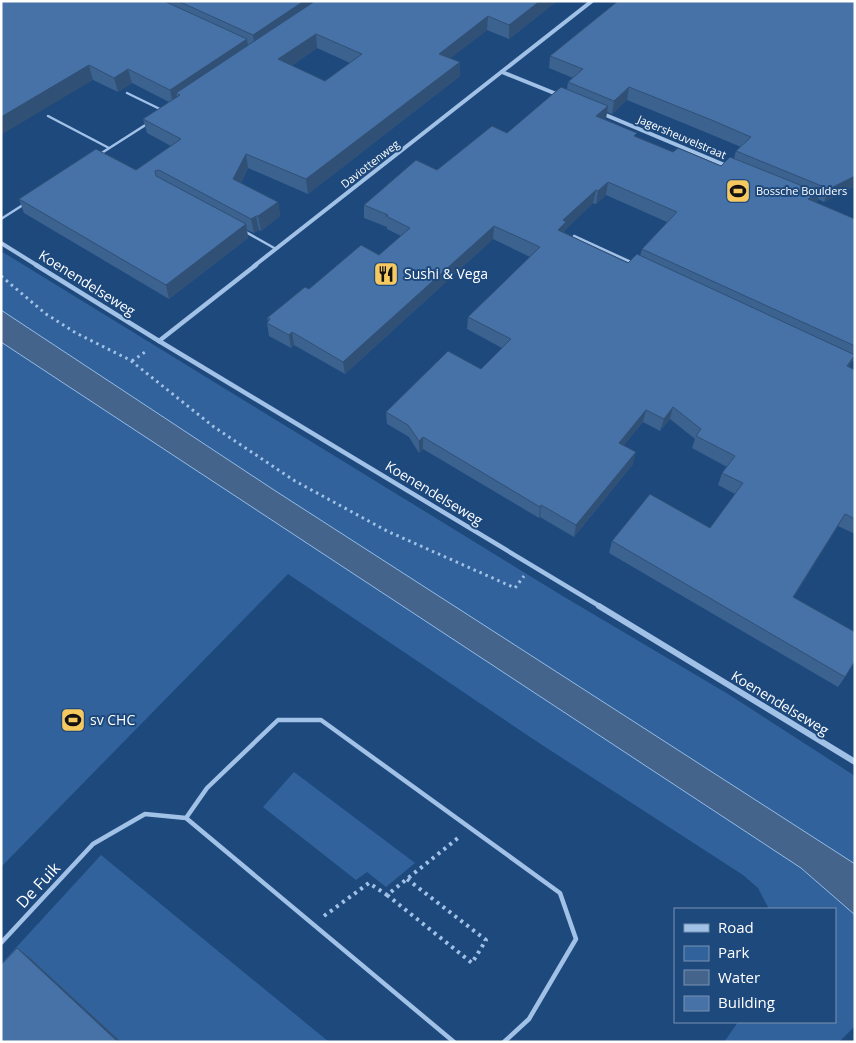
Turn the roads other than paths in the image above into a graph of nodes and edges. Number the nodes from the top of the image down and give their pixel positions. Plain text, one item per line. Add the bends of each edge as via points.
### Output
1 (592, 1) edge
2 (502, 72) junction
3 (127, 93) dead end
4 (564, 98) edge
5 (600, 112) edge
6 (48, 116) dead end
7 (160, 116) edge
8 (154, 120) edge
9 (109, 148) junction
10 (108, 159) edge
11 (732, 168) edge
12 (30, 200) edge
13 (1, 219) edge
14 (236, 227) edge
15 (574, 236) edge
16 (1, 243) edge
17 (276, 249) junction
18 (638, 265) edge
19 (159, 341) junction
20 (855, 762) edge
21 (186, 818) junction
22 (1, 944) edge
23 (454, 1042) edge
24 (504, 1042) edge

1 - 2 street, Daviottenweg
2 - 4 street
2 - 17 street, Daviottenweg
3 - 7 lane via 166,112
5 - 11 street, Jagersheuvelstraat
6 - 9 lane
8 - 9 lane
9 - 10 lane via 100,154
12 - 13 lane
14 - 17 lane
15 - 18 lane
16 - 19 street, Koenendelseweg
17 - 19 street, Daviottenweg
19 - 20 street, Koenendelseweg
21 - 22 lane, De Fuik via 145,814 93,844
21 - 23 lane
21 - 24 lane via 207,788 278,720 321,720 560,893 576,939 529,1019

